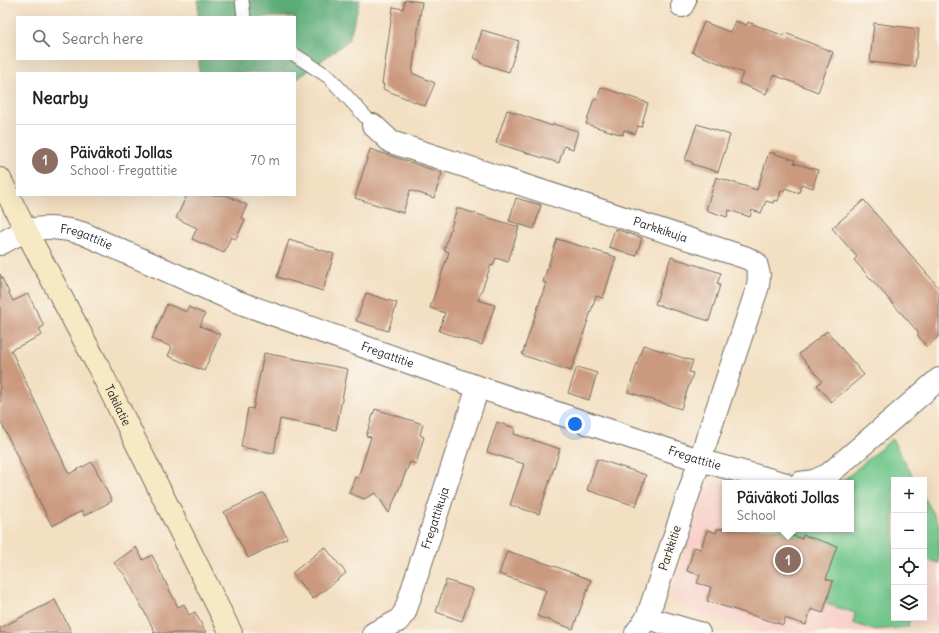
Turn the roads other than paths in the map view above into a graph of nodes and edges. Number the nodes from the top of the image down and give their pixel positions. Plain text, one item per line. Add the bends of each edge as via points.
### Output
1 (242, 0) edge
2 (244, 16) edge
3 (296, 56) edge
4 (373, 125) joint
5 (0, 179) edge
6 (26, 231) junction
7 (0, 244) edge
8 (939, 379) edge
9 (478, 387) junction
10 (699, 460) junction
11 (772, 480) edge
12 (816, 480) edge
13 (641, 626) edge
14 (231, 633) edge
15 (374, 633) edge
16 (699, 633) edge

1 - 2 lane
3 - 4 lane via 329,77
4 - 10 street, Parkkikuja via 391,142 670,232 756,263 758,286
5 - 6 street, Takilatie
6 - 7 street, Fregattitie
6 - 9 street, Fregattitie via 67,228 82,233 234,301
6 - 14 street, Takilatie via 98,366
8 - 12 street via 829,474
9 - 10 street, Fregattitie
9 - 15 street, Fregattikuja via 405,612 398,621
10 - 11 street, Fregattitie
10 - 13 street, Parkkitie
13 - 16 street

